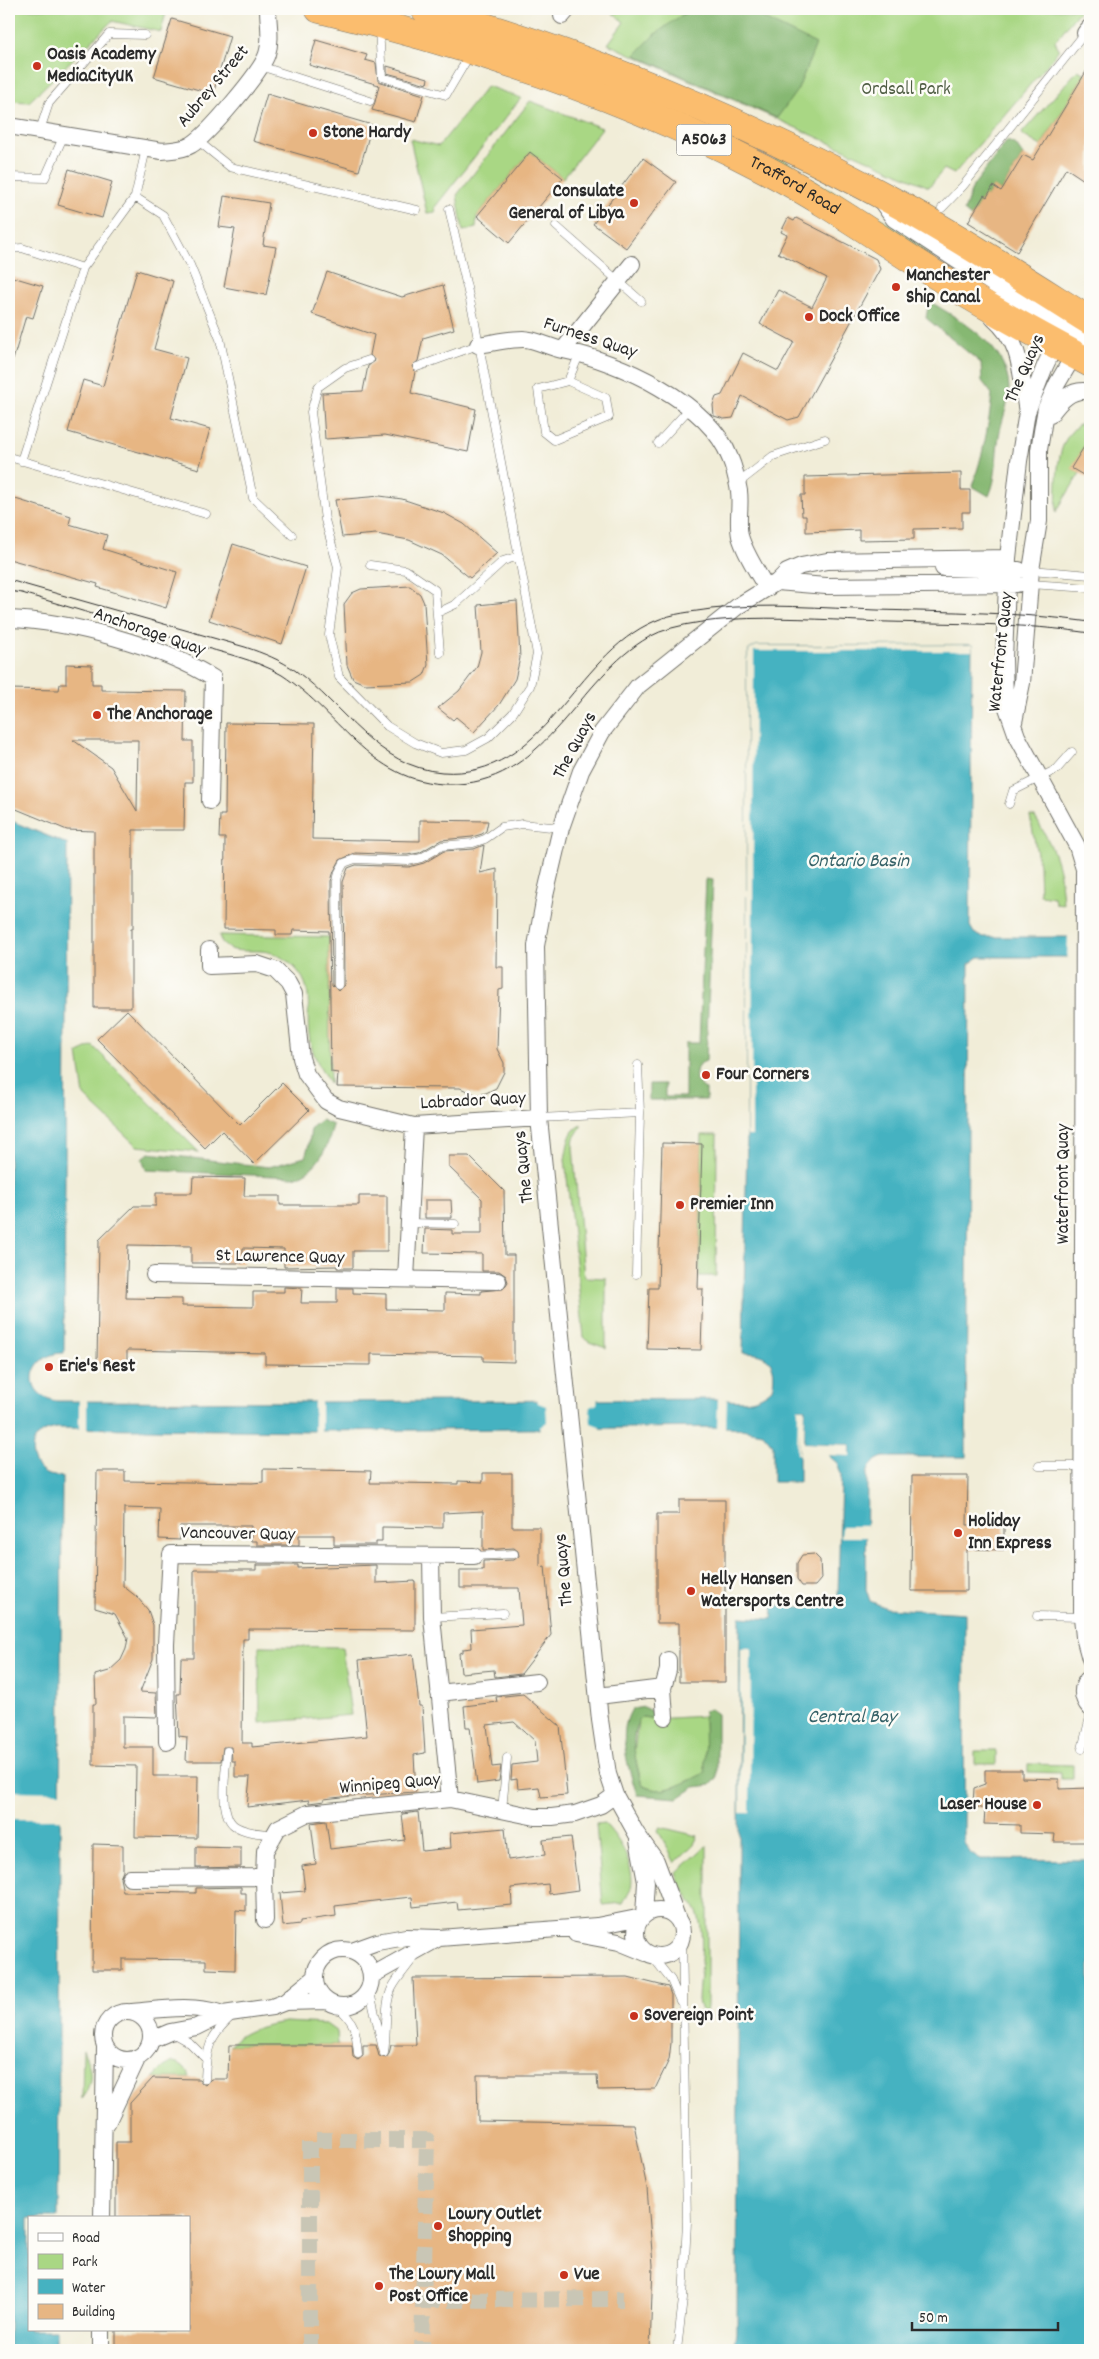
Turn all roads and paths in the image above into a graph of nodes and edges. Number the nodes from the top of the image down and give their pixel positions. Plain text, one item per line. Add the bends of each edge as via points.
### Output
1 (268, 9) edge
2 (319, 9) edge
3 (425, 9) edge
4 (379, 24) junction
5 (1087, 30) edge
6 (145, 35) dead end
7 (472, 52) junction
8 (260, 66) junction
9 (370, 101) dead end
10 (9, 126) edge
11 (40, 130) junction
12 (64, 135) junction
13 (197, 140) junction
14 (146, 149) junction
15 (9, 177) edge
16 (135, 197) junction
17 (942, 208) dead end
18 (449, 209) dead end
19 (417, 210) dead end
20 (556, 226) dead end
21 (9, 249) edge
22 (632, 264) dead end
23 (83, 268) junction
24 (619, 280) junction
25 (963, 292) junction
26 (642, 301) dead end
27 (1079, 335) edge
28 (478, 345) junction
29 (563, 350) junction
30 (580, 353) junction
31 (369, 360) dead end
32 (417, 366) dead end
33 (568, 381) junction
34 (1090, 392) edge
35 (689, 409) junction
36 (1027, 412) junction
37 (1043, 425) junction
38 (825, 439) dead end
39 (658, 443) dead end
40 (9, 457) edge
41 (21, 460) junction
42 (737, 484) junction
43 (206, 514) dead end
44 (292, 535) dead end
45 (519, 556) junction
46 (370, 565) dead end
47 (1017, 573) junction
48 (1090, 575) edge
49 (772, 584) junction
50 (1090, 588) edge
51 (437, 613) junction
52 (9, 619) edge
53 (440, 653) dead end
54 (1014, 724) junction
55 (1072, 752) dead end
56 (1040, 778) junction
57 (210, 801) dead end
58 (1009, 804) dead end
59 (561, 828) junction
60 (209, 958) dead end
61 (338, 985) dead end
62 (638, 1065) dead end
63 (640, 1113) junction
64 (540, 1118) junction
65 (414, 1126) junction
66 (409, 1223) junction
67 (455, 1224) dead end
68 (636, 1274) dead end
69 (154, 1275) dead end
70 (406, 1280) junction
71 (498, 1281) dead end
72 (1039, 1466) dead end
73 (1084, 1466) junction
74 (514, 1554) dead end
75 (431, 1556) junction
76 (474, 1556) joint
77 (503, 1612) dead end
78 (432, 1616) junction
79 (1037, 1616) dead end
80 (1082, 1617) junction
81 (1090, 1659) edge
82 (668, 1660) dead end
83 (1090, 1677) edge
84 (537, 1682) dead end
85 (663, 1688) junction
86 (439, 1694) junction
87 (598, 1696) junction
88 (1090, 1708) edge
89 (1090, 1716) edge
90 (665, 1717) dead end
91 (167, 1742) dead end
92 (1082, 1749) dead end
93 (227, 1751) dead end
94 (507, 1758) dead end
95 (615, 1795) junction
96 (450, 1799) junction
97 (502, 1810) junction
98 (636, 1833) junction
99 (274, 1835) junction
100 (264, 1877) junction
101 (130, 1878) dead end
102 (643, 1916) junction
103 (265, 1920) dead end
104 (680, 1926) junction
105 (543, 1930) junction
106 (439, 1938) junction
107 (420, 1948) junction
108 (352, 1951) junction
109 (648, 1954) junction
110 (314, 1978) junction
111 (370, 1982) junction
112 (285, 2002) junction
113 (331, 2003) junction
114 (132, 2012) junction
115 (230, 2014) junction
116 (683, 2015) junction
117 (170, 2032) junction
118 (150, 2040) junction
119 (105, 2047) junction
120 (358, 2054) dead end
121 (138, 2057) junction
122 (206, 2059) junction
123 (205, 2079) dead end
124 (103, 2133) junction
125 (102, 2216) edge
126 (101, 2332) edge
127 (101, 2350) edge
128 (677, 2350) edge

1 - 8 street, Aubrey Street via 270,33 267,55
2 - 4 highway, Trafford Road / A5063
3 - 27 highway, Trafford Road / A5063 via 527,39 661,91 875,192 927,221
4 - 7 highway, Trafford Road / A5063
4 - 7 lane via 382,77 446,95
5 - 17 lane
6 - 11 lane via 110,34 49,103
7 - 25 highway, Trafford Road / A5063 via 620,104 756,165 868,229
8 - 9 lane
8 - 13 street, Aubrey Street
10 - 11 street, Aubrey Street
11 - 12 street, Aubrey Street
12 - 14 street, Aubrey Street
12 - 15 lane via 45,178
13 - 14 street, Aubrey Street via 178,150
13 - 19 lane via 230,167
14 - 16 lane
16 - 23 lane
16 - 44 lane via 163,215 190,266 220,339 253,498
18 - 28 lane
20 - 24 lane
21 - 23 lane via 22,248
22 - 24 street
23 - 41 lane
24 - 26 lane
24 - 29 street
25 - 27 highway, Trafford Road / A5063
25 - 36 street via 1008,334 1018,351
27 - 36 street, The Quays via 1044,366
27 - 37 street, The Quays via 1046,408
28 - 29 street, Furness Quay via 524,339
28 - 32 lane
28 - 45 lane
29 - 30 street, Furness Quay
30 - 33 lane
30 - 35 street, Furness Quay via 633,372
31 - 45 lane via 345,368 318,387 311,412 325,520 338,567 329,635 339,677 387,726 415,743 442,753 466,750 488,738 513,713 530,686 537,654
33 - 33 lane via 606,398 609,417 554,440 544,432 538,388
34 - 37 street via 1075,391 1064,398
35 - 39 lane
35 - 42 street, Furness Quay via 718,435 730,457
36 - 47 street, The Quays via 1019,461
37 - 47 street, The Quays via 1039,450 1039,520
38 - 42 lane via 772,456
40 - 41 lane
41 - 43 lane
42 - 49 street, Furness Quay via 740,535 749,558
45 - 51 lane via 503,561 456,604
46 - 51 lane via 406,570 436,590
47 - 48 lane
47 - 49 street via 826,586
47 - 49 street, The Quays via 827,561 800,566
47 - 50 lane
47 - 54 street, Waterfront Quay via 1022,683
47 - 54 street, Waterfront Quay via 1004,677 1005,702
49 - 59 street, The Quays via 738,606 638,686 602,732 581,771
51 - 53 lane
52 - 57 street, Anchorage Quay via 36,620 107,635 193,666 213,678
54 - 56 street, Waterfront Quay via 1023,749
55 - 56 lane via 1057,769
56 - 58 lane via 1013,792
56 - 73 street, Waterfront Quay via 1077,846 1084,869
59 - 61 lane via 522,824 502,827 485,839 442,846 421,858 408,861 355,859 344,863 337,881
59 - 64 street, The Quays via 536,946
60 - 65 street, Labrador Quay via 257,964 275,970 288,983 294,994 301,1058 306,1074 326,1100 353,1112
62 - 63 lane
63 - 64 lane
63 - 68 lane
64 - 65 street, Labrador Quay
64 - 87 street, The Quays
65 - 66 street
66 - 67 lane
66 - 70 street
69 - 70 street, St Lawrence Quay
70 - 71 street, St Lawrence Quay
72 - 73 lane
73 - 80 street, Waterfront Quay
74 - 76 lane
75 - 76 street, Vancouver Quay
75 - 78 street
75 - 91 street, Vancouver Quay via 171,1554 166,1644
77 - 78 lane
78 - 86 street
79 - 80 lane
80 - 81 street, Waterfront Quay
82 - 85 street
83 - 88 street via 1082,1690
84 - 86 street
85 - 87 street
85 - 90 street
86 - 96 street
87 - 95 street, The Quays via 604,1753
89 - 92 lane
93 - 99 lane via 225,1806 228,1819 246,1831
94 - 97 lane
95 - 97 street, Winnipeg Quay via 601,1805 575,1814 535,1817
95 - 98 street, The Quays
96 - 97 street, Winnipeg Quay
96 - 99 street, Winnipeg Quay via 308,1813 278,1828
98 - 102 street, The Quays via 645,1872
98 - 104 street, The Quays via 656,1861
99 - 100 street via 265,1851
100 - 101 street
100 - 103 street
102 - 104 street via 659,1910 669,1912
102 - 105 street via 606,1925
102 - 109 street via 635,1933 639,1946
104 - 109 street via 681,1941 673,1951 664,1956
104 - 116 lane via 684,1961
105 - 106 street
105 - 109 street via 605,1939
106 - 107 street
106 - 108 street via 396,1939
107 - 111 street
107 - 111 lane via 392,1989 384,2053
108 - 110 street via 343,1949 326,1955 320,1961
108 - 111 street via 365,1961
109 - 116 lane via 674,1984
110 - 112 street
110 - 113 street via 320,1995
111 - 113 street via 359,2001 344,2006
112 - 113 street
112 - 115 street
113 - 120 lane via 350,2018 355,2028
114 - 115 street via 180,2007 206,2008
114 - 118 street via 148,2024
114 - 119 street via 118,2013 108,2020 102,2036
115 - 117 street via 197,2027
115 - 122 lane via 208,2048
116 - 128 lane via 687,2222
117 - 118 street
117 - 122 lane via 190,2043
118 - 121 street
119 - 121 street via 116,2058
119 - 124 street
121 - 124 street
122 - 123 lane
124 - 125 street
126 - 127 street

